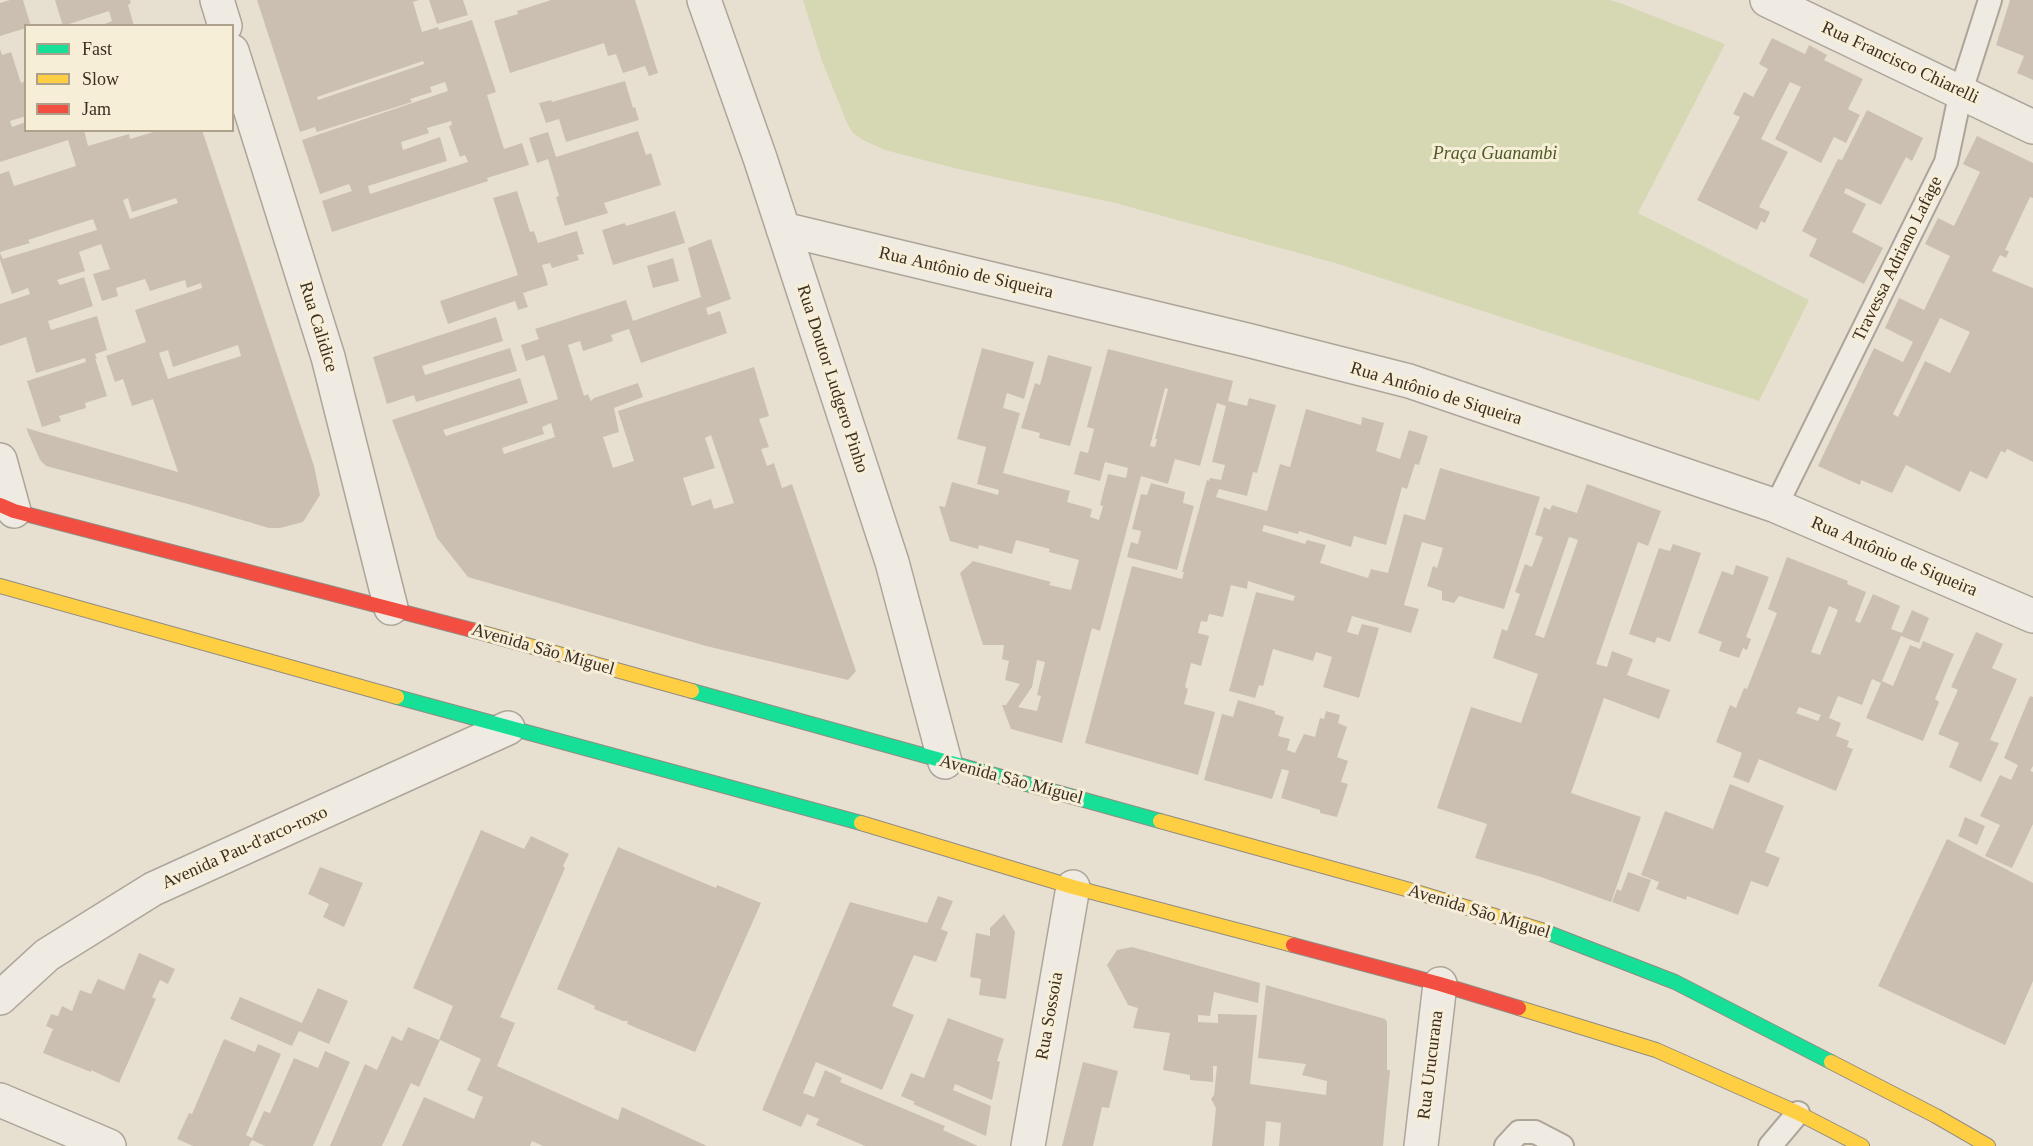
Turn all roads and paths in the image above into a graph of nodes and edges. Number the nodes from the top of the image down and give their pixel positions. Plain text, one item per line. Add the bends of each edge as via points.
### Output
1 (217, 0) edge
2 (704, 0) edge
3 (1767, 0) edge
4 (1990, 0) edge
5 (224, 24) edge
6 (234, 57) edge
7 (1961, 91) junction
8 (2033, 127) edge
9 (783, 229) junction
10 (0, 460) edge
11 (1776, 506) junction
12 (7, 508) edge
13 (0, 586) edge
14 (391, 608) junction
15 (2033, 616) edge
16 (508, 728) junction
17 (945, 762) junction
18 (1073, 887) junction
19 (1440, 984) junction
20 (0, 998) edge
21 (0, 1100) edge
22 (1798, 1113) junction
23 (1830, 1139) edge
24 (109, 1146) edge
25 (1028, 1146) edge
26 (1421, 1146) edge
27 (1506, 1146) edge
28 (1562, 1146) edge
29 (1770, 1146) edge
30 (1862, 1146) edge
31 (1988, 1146) edge

1 - 5 street
2 - 9 street, Rua Doutor Ludgero Pinho
3 - 7 street, Rua Francisco Chiarelli
4 - 7 lane, Travessa Adriano Lafage
6 - 14 street, Rua Calidice via 328,357
7 - 8 street, Rua Francisco Chiarelli
7 - 11 lane, Travessa Adriano Lafage via 1946,162
9 - 11 street, Rua Antônio de Siqueira via 1409,381
9 - 17 street, Rua Doutor Ludgero Pinho via 892,562
10 - 12 street
11 - 15 street, Rua Antônio de Siqueira
12 - 14 main road, Avenida São Miguel
13 - 16 main road
14 - 17 main road, Avenida São Miguel
16 - 18 main road via 836,816
16 - 20 street, Avenida Pau-d'arco-roxo via 153,889 47,955
17 - 31 main road, Avenida São Miguel via 1531,926 1675,982
18 - 19 main road
18 - 25 street, Rua Sossoia
19 - 22 main road via 1656,1050
19 - 26 street, Rua Urucurana
21 - 24 street
22 - 23 main road
22 - 29 lane
23 - 30 main road
27 - 28 lane via 1519,1132 1535,1132

